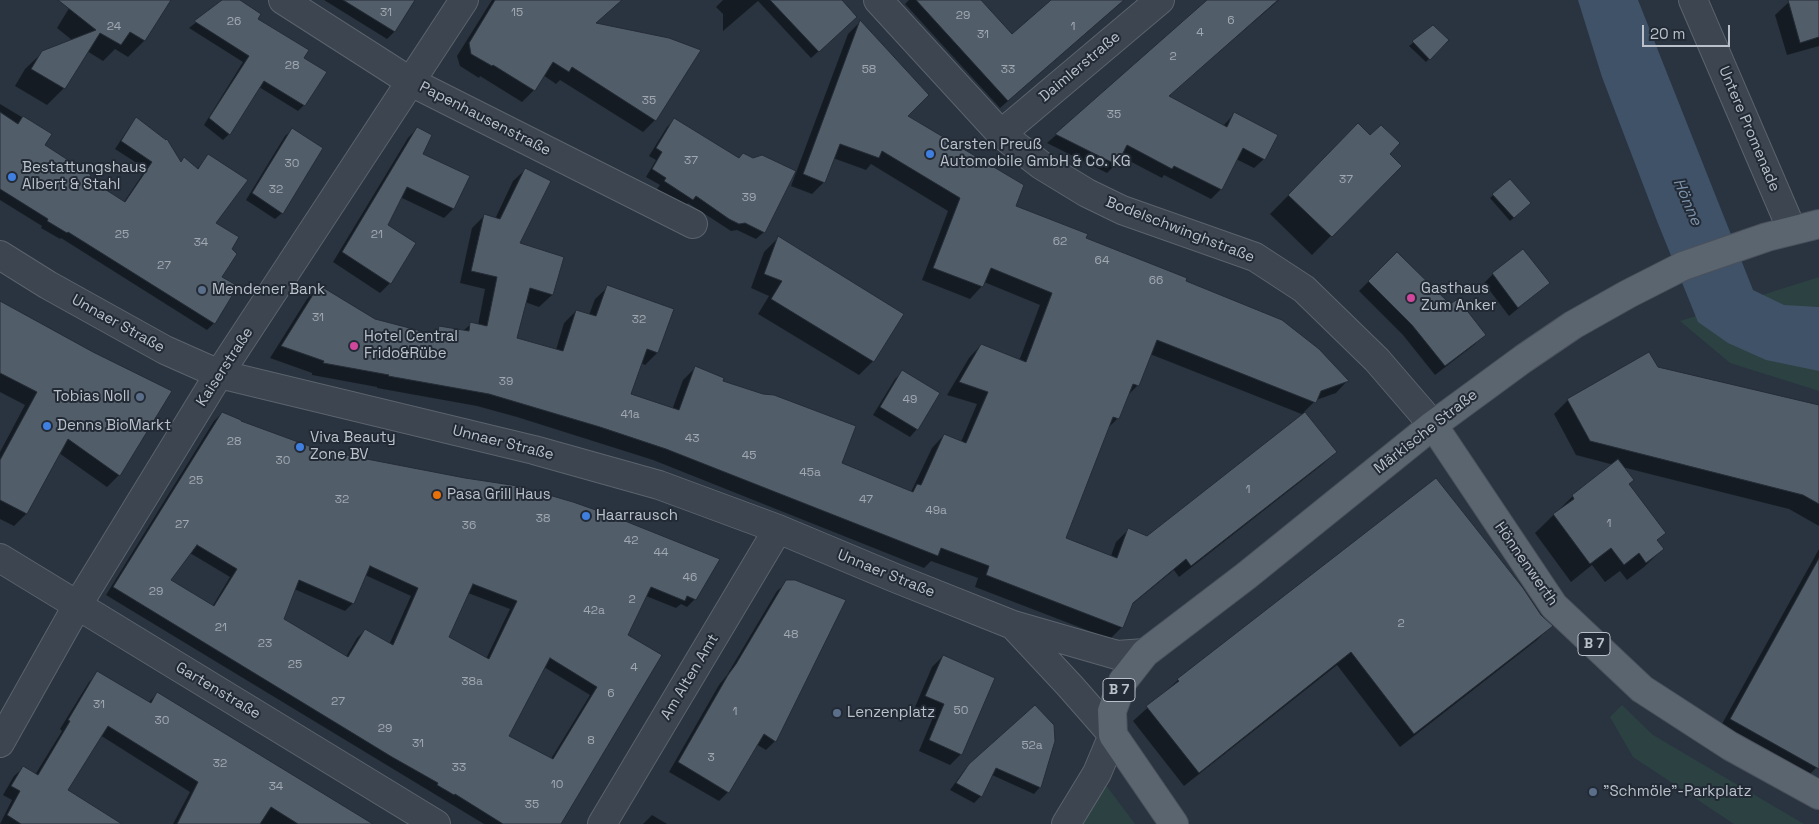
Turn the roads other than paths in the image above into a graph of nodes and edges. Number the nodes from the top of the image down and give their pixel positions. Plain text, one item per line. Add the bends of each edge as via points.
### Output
1 (283, 0) edge
2 (464, 0) edge
3 (878, 0) edge
4 (1160, 0) edge
5 (1693, 0) edge
6 (411, 82) junction
7 (1001, 134) junction
8 (694, 224) dead end
9 (1819, 224) edge
10 (1780, 233) junction
11 (0, 255) edge
12 (219, 374) junction
13 (1433, 425) junction
14 (778, 529) junction
15 (0, 558) edge
16 (78, 606) junction
17 (1013, 625) junction
18 (1145, 653) junction
19 (1113, 735) junction
20 (0, 743) edge
21 (1819, 795) edge
22 (436, 824) edge
23 (602, 824) edge
24 (1066, 824) edge
25 (1174, 824) edge

1 - 6 street, Papenhausenstraße
2 - 6 street, Kaiserstraße
3 - 7 street, Bodelschwinghstraße
4 - 7 street, Daimlerstraße
5 - 10 street, Untere Promenade
6 - 8 street, Papenhausenstraße
6 - 12 street, Kaiserstraße
7 - 13 street, Bodelschwinghstraße via 1041,165 1087,193 1122,210 1255,258 1304,289 1377,360
9 - 10 main road, Märkische Straße / B 7
10 - 13 main road, Märkische Straße / B 7 via 1683,266 1628,294 1523,359
11 - 12 street, Unnaer Straße via 165,350
12 - 14 street, Unnaer Straße via 534,450 659,485
12 - 16 street, Kaiserstraße
13 - 18 main road, Märkische Straße / B 7
13 - 21 main road, Hönnenwerth / B 7 via 1554,606 1642,689 1730,746
14 - 17 street, Unnaer Straße
14 - 23 street, Am Alten Amt
15 - 16 street, Gartenstraße
16 - 20 street, Kaiserstraße
16 - 22 street, Gartenstraße
17 - 18 street, Unnaer Straße via 1117,655
17 - 19 street, Unnaer Straße
18 - 19 main road, Märkische Straße / B 7 via 1123,681 1112,711
19 - 24 street via 1097,773
19 - 25 main road

